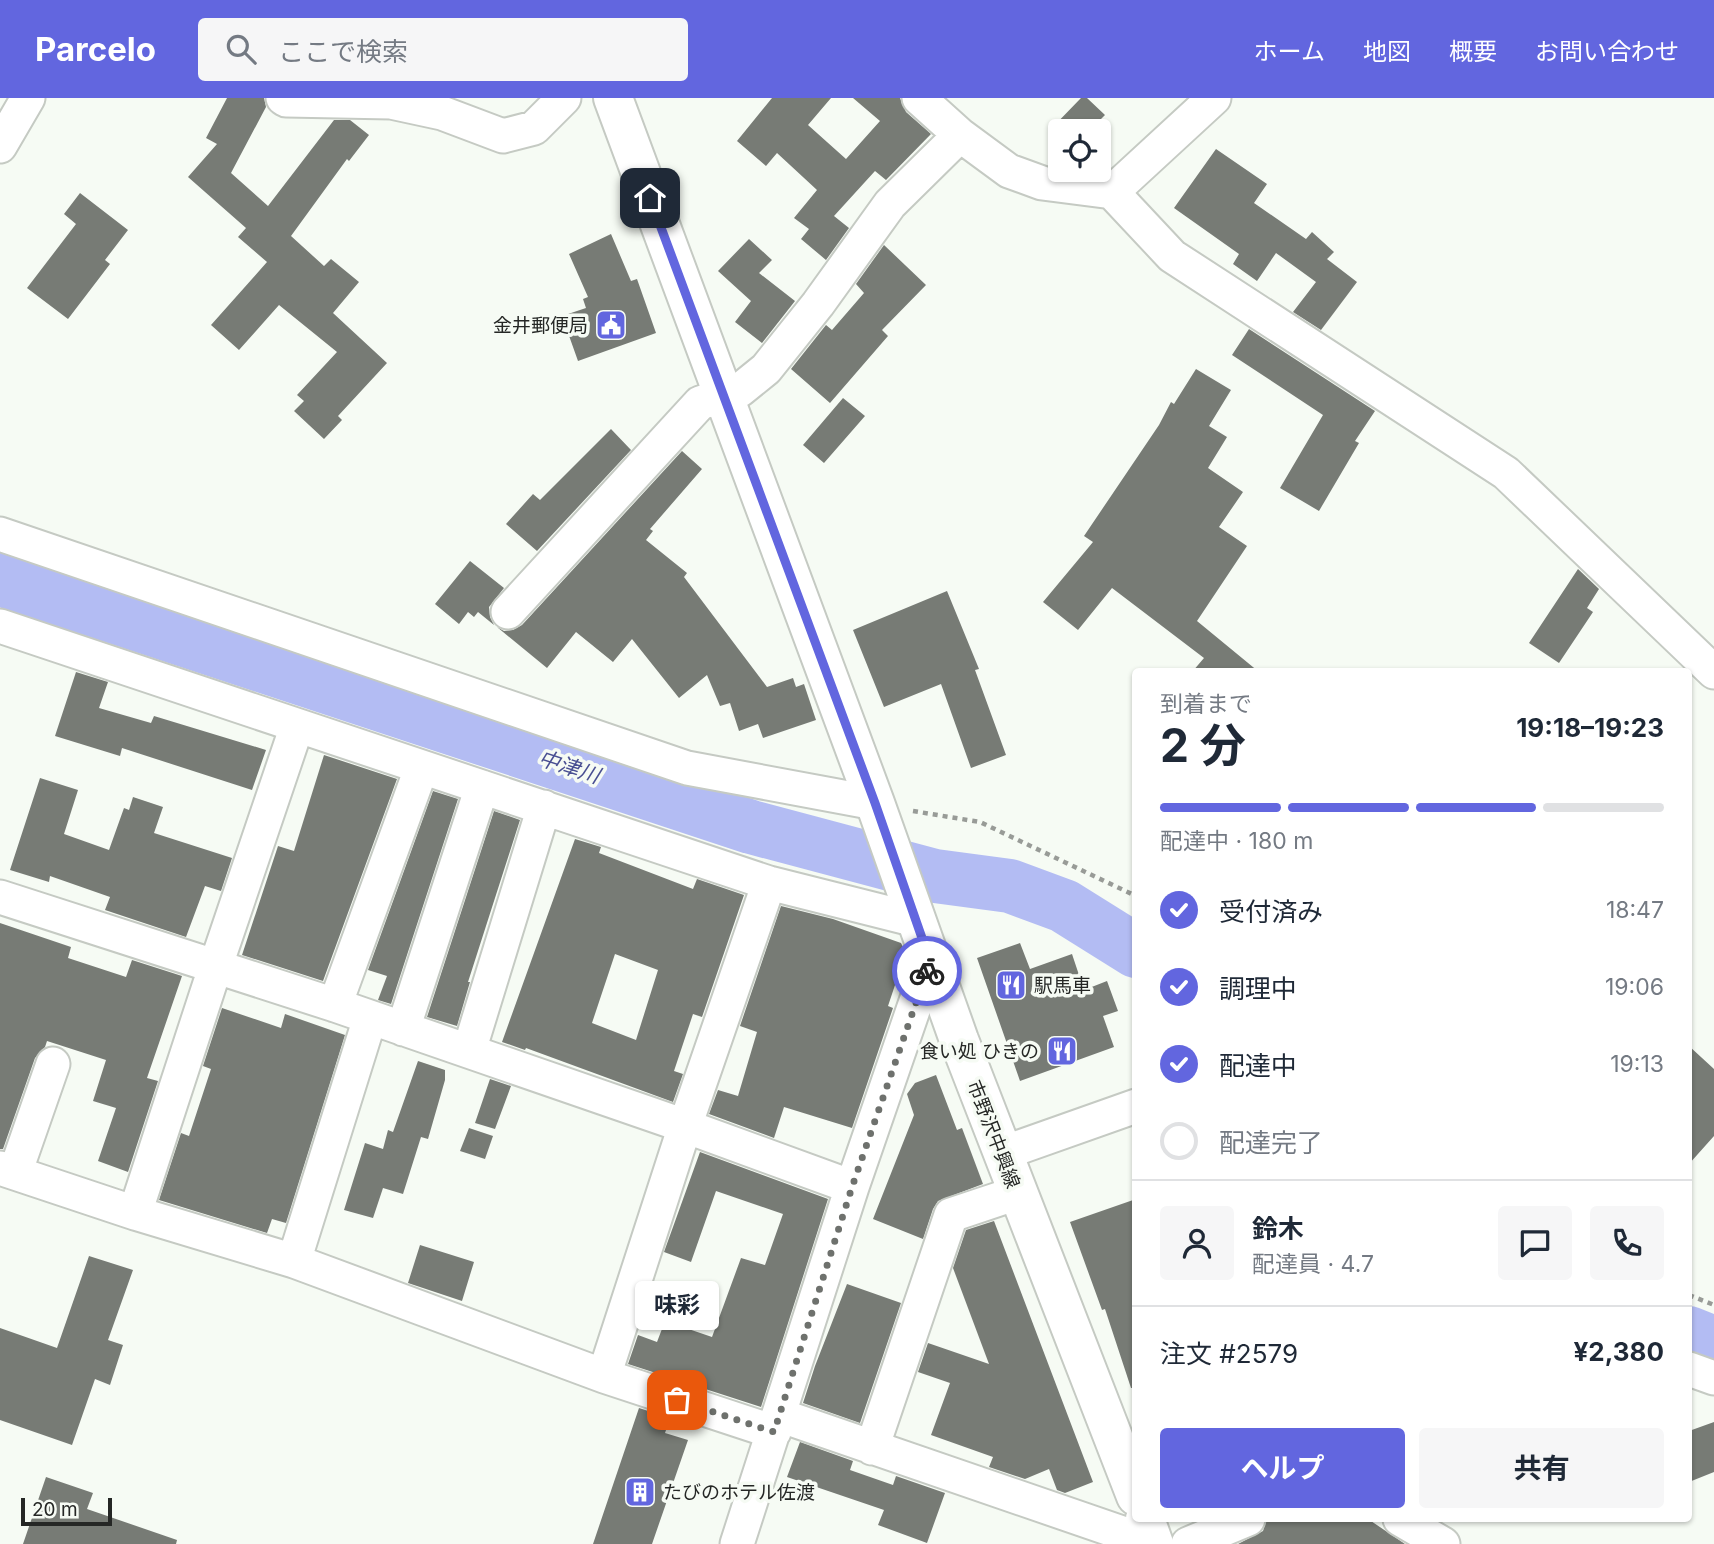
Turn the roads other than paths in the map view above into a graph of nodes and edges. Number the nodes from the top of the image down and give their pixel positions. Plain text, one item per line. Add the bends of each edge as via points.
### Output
1 (28, 98) edge
2 (283, 98) edge
3 (564, 98) edge
4 (613, 98) edge
5 (919, 98) edge
6 (1214, 98) edge
7 (960, 135) junction
8 (0, 146) edge
9 (1112, 192) junction
10 (724, 397) junction
11 (0, 534) edge
12 (508, 612) dead end
13 (0, 626) edge
14 (1712, 667) edge
15 (297, 726) junction
16 (421, 769) junction
17 (482, 787) junction
18 (544, 807) junction
19 (878, 810) junction
20 (769, 883) junction
21 (0, 897) edge
22 (912, 908) junction
23 (930, 961) junction
24 (215, 968) junction
25 (335, 1006) junction
26 (370, 1018) junction
27 (403, 1029) junction
28 (469, 1052) junction
29 (53, 1064) dead end
30 (1132, 1107) edge
31 (685, 1126) junction
32 (1003, 1153) junction
33 (8, 1171) edge
34 (852, 1187) junction
35 (1017, 1193) junction
36 (135, 1213) junction
37 (294, 1261) junction
38 (1692, 1371) edge
39 (604, 1376) junction
40 (1714, 1378) edge
41 (776, 1423) junction
42 (872, 1448) junction
43 (1132, 1486) edge
44 (1146, 1522) edge
45 (1241, 1522) edge
46 (1405, 1522) edge
47 (737, 1544) edge
48 (1154, 1544) edge
49 (1188, 1544) edge
50 (1443, 1544) edge

1 - 8 street
2 - 3 street via 391,102 442,113 503,136 534,128
4 - 10 main road, 市野沢中興線
5 - 7 street
6 - 9 street
7 - 9 street via 1009,171 1042,183
7 - 10 street via 890,204 766,369
9 - 14 street via 1172,256 1506,474
10 - 12 street via 700,403
10 - 19 main road, 市野沢中興線
11 - 19 street via 687,768
13 - 15 street
15 - 16 street
15 - 24 street
16 - 17 street
16 - 25 street
17 - 18 street
17 - 27 street
18 - 20 street
18 - 28 street
19 - 22 main road, 市野沢中興線
20 - 22 street
20 - 31 street
21 - 24 street
22 - 23 main road, 市野沢中興線
23 - 32 main road, 市野沢中興線
23 - 34 street
24 - 25 street
24 - 36 street
25 - 26 street
26 - 27 street
26 - 37 street
27 - 28 street
28 - 31 street
29 - 33 street
30 - 32 street
31 - 34 street
31 - 39 street
32 - 35 main road, 市野沢中興線
33 - 36 street
34 - 41 street
35 - 42 street via 951,1215
35 - 43 main road, 市野沢中興線
36 - 37 street
37 - 39 street
38 - 40 street
39 - 41 street
41 - 42 street
41 - 47 street
42 - 48 street
44 - 48 main road
45 - 49 street
46 - 50 street

